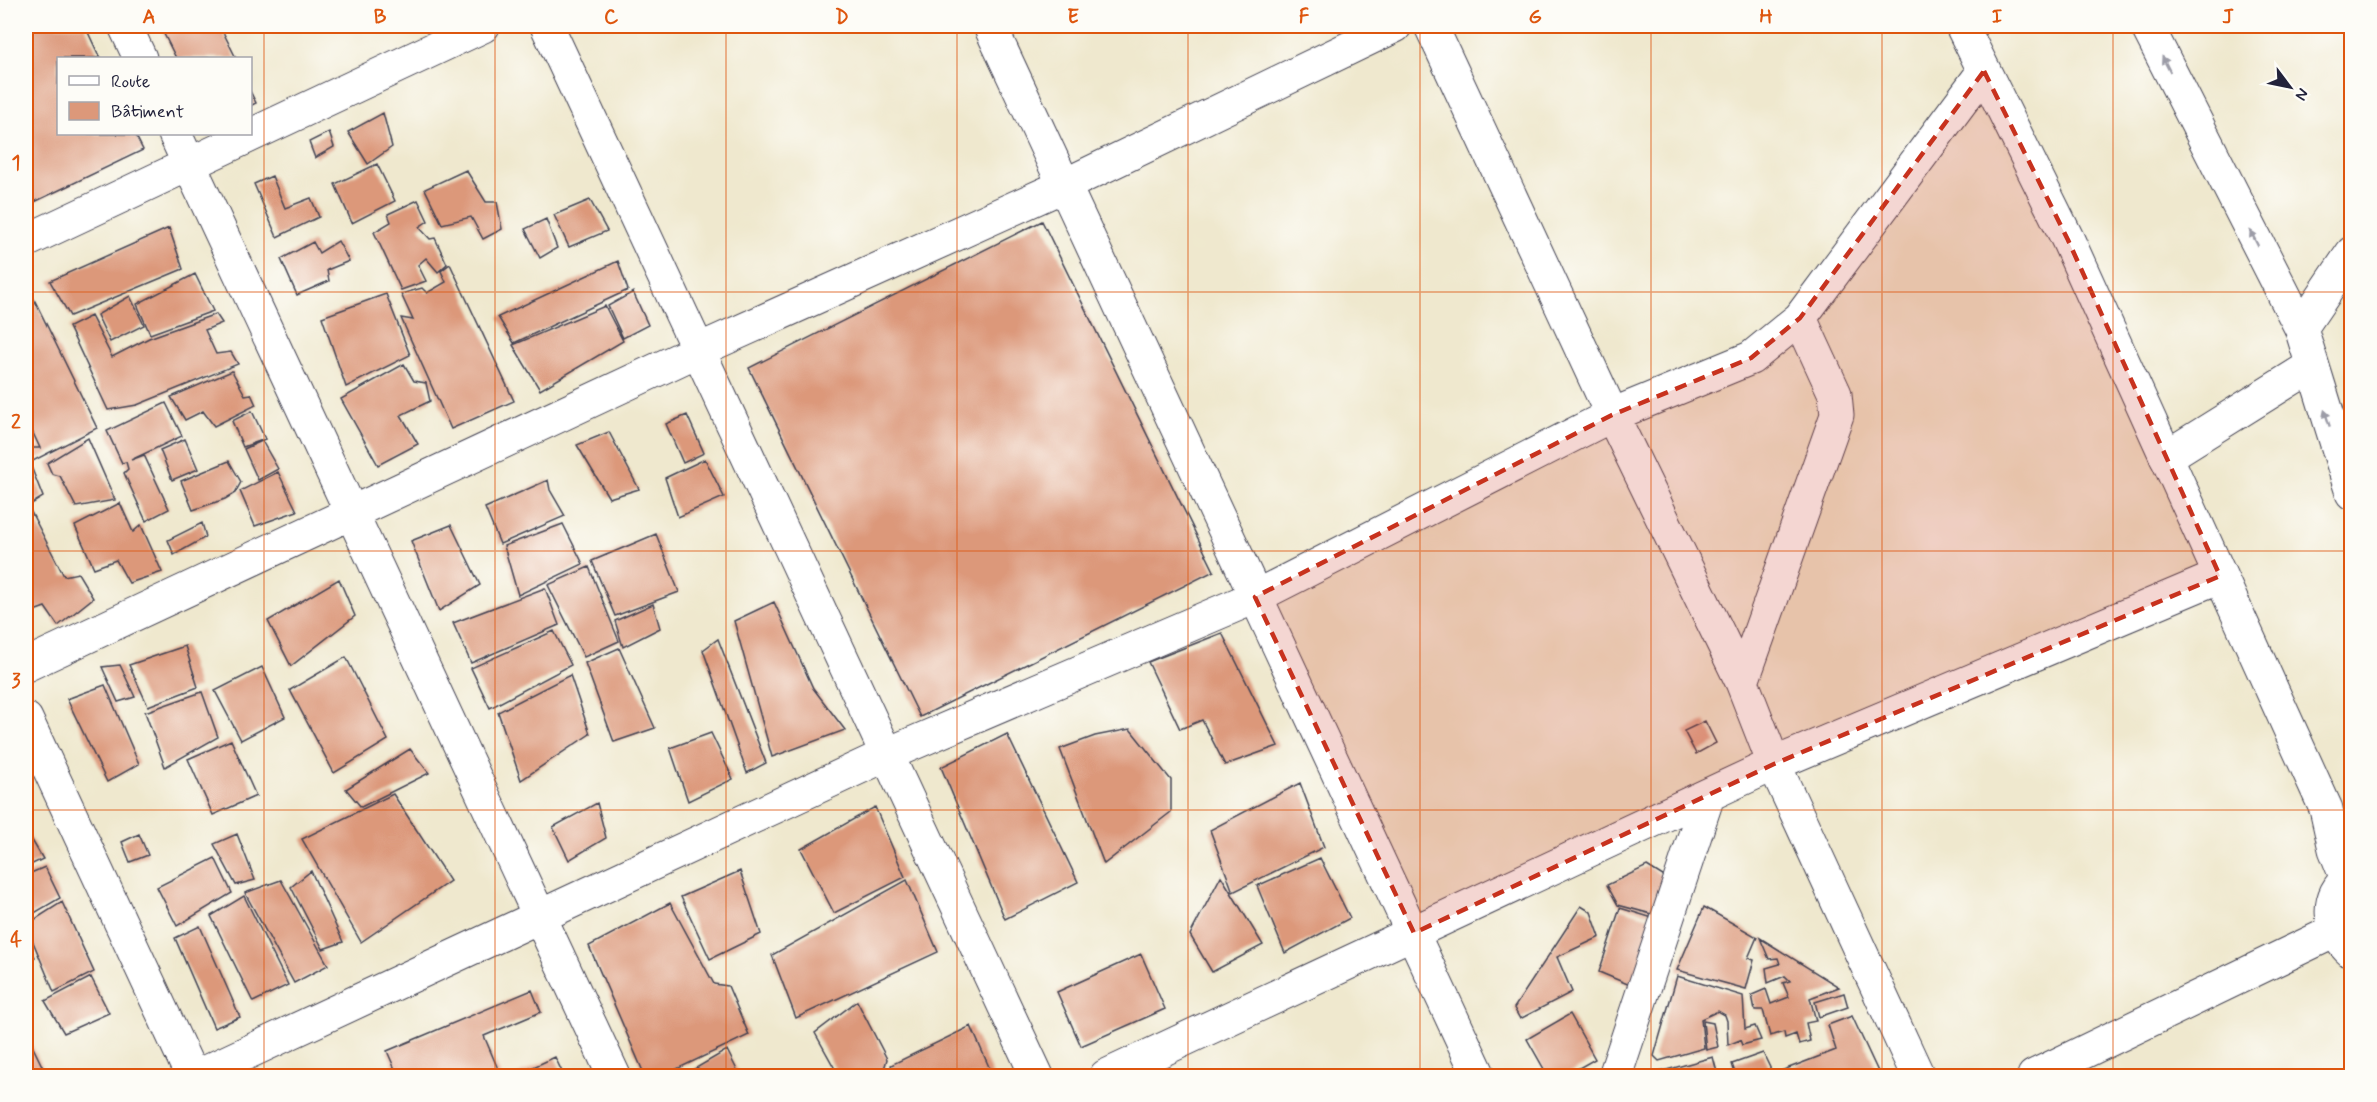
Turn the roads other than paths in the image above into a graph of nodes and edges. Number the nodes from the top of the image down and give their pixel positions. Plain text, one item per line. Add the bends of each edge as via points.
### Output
1 (125, 26) edge
2 (483, 26) edge
3 (548, 26) edge
4 (990, 26) edge
5 (1395, 26) edge
6 (1431, 26) edge
7 (1962, 26) edge
8 (2147, 26) edge
9 (140, 57) edge
10 (1984, 71) junction
11 (252, 134) edge
12 (175, 135) edge
13 (251, 135) edge
14 (189, 164) junction
15 (1063, 186) junction
16 (26, 241) edge
17 (2352, 253) edge
18 (1800, 318) junction
19 (2301, 328) junction
20 (699, 350) junction
21 (2310, 367) junction
22 (1611, 415) junction
23 (2166, 457) junction
24 (2352, 493) edge
25 (351, 513) junction
26 (2220, 576) junction
27 (1255, 597) junction
28 (26, 665) edge
29 (1742, 682) junction
30 (26, 719) edge
31 (888, 754) junction
32 (1774, 764) junction
33 (1708, 795) junction
34 (2326, 809) junction
35 (2352, 832) edge
36 (2349, 878) edge
37 (538, 917) junction
38 (1413, 933) junction
39 (2347, 946) edge
40 (195, 1077) edge
41 (614, 1077) edge
42 (1037, 1077) edge
43 (1106, 1077) edge
44 (1479, 1077) edge
45 (1615, 1077) edge
46 (1918, 1077) edge
47 (2034, 1077) edge

1 - 9 street
2 - 11 street
3 - 20 street
4 - 15 street
5 - 15 street
6 - 22 street
7 - 10 street
19 -> 8 street
10 - 18 street
10 - 23 street via 2068,240
12 - 14 street
13 - 14 street
14 - 16 street
14 - 25 street
15 - 20 street
15 - 27 street
17 - 19 street
18 - 22 street via 1751,358
18 - 29 street via 1835,394 1837,415
19 - 21 street
20 - 25 street
20 - 31 street
21 - 23 street
24 -> 21 street
22 - 27 street
22 - 29 street
23 - 26 street
25 - 28 street
25 - 37 street
26 - 32 street
26 - 34 street
27 - 31 street
27 - 38 street
29 - 32 street
30 - 40 street
31 - 37 street
31 - 42 street
32 - 33 street
32 - 46 street
33 - 38 street
33 - 45 street
34 - 35 street
34 - 36 street via 2335,849
36 - 39 street via 2337,890 2331,917
37 - 40 street
37 - 41 street
38 - 43 street
38 - 44 street
39 - 47 street

